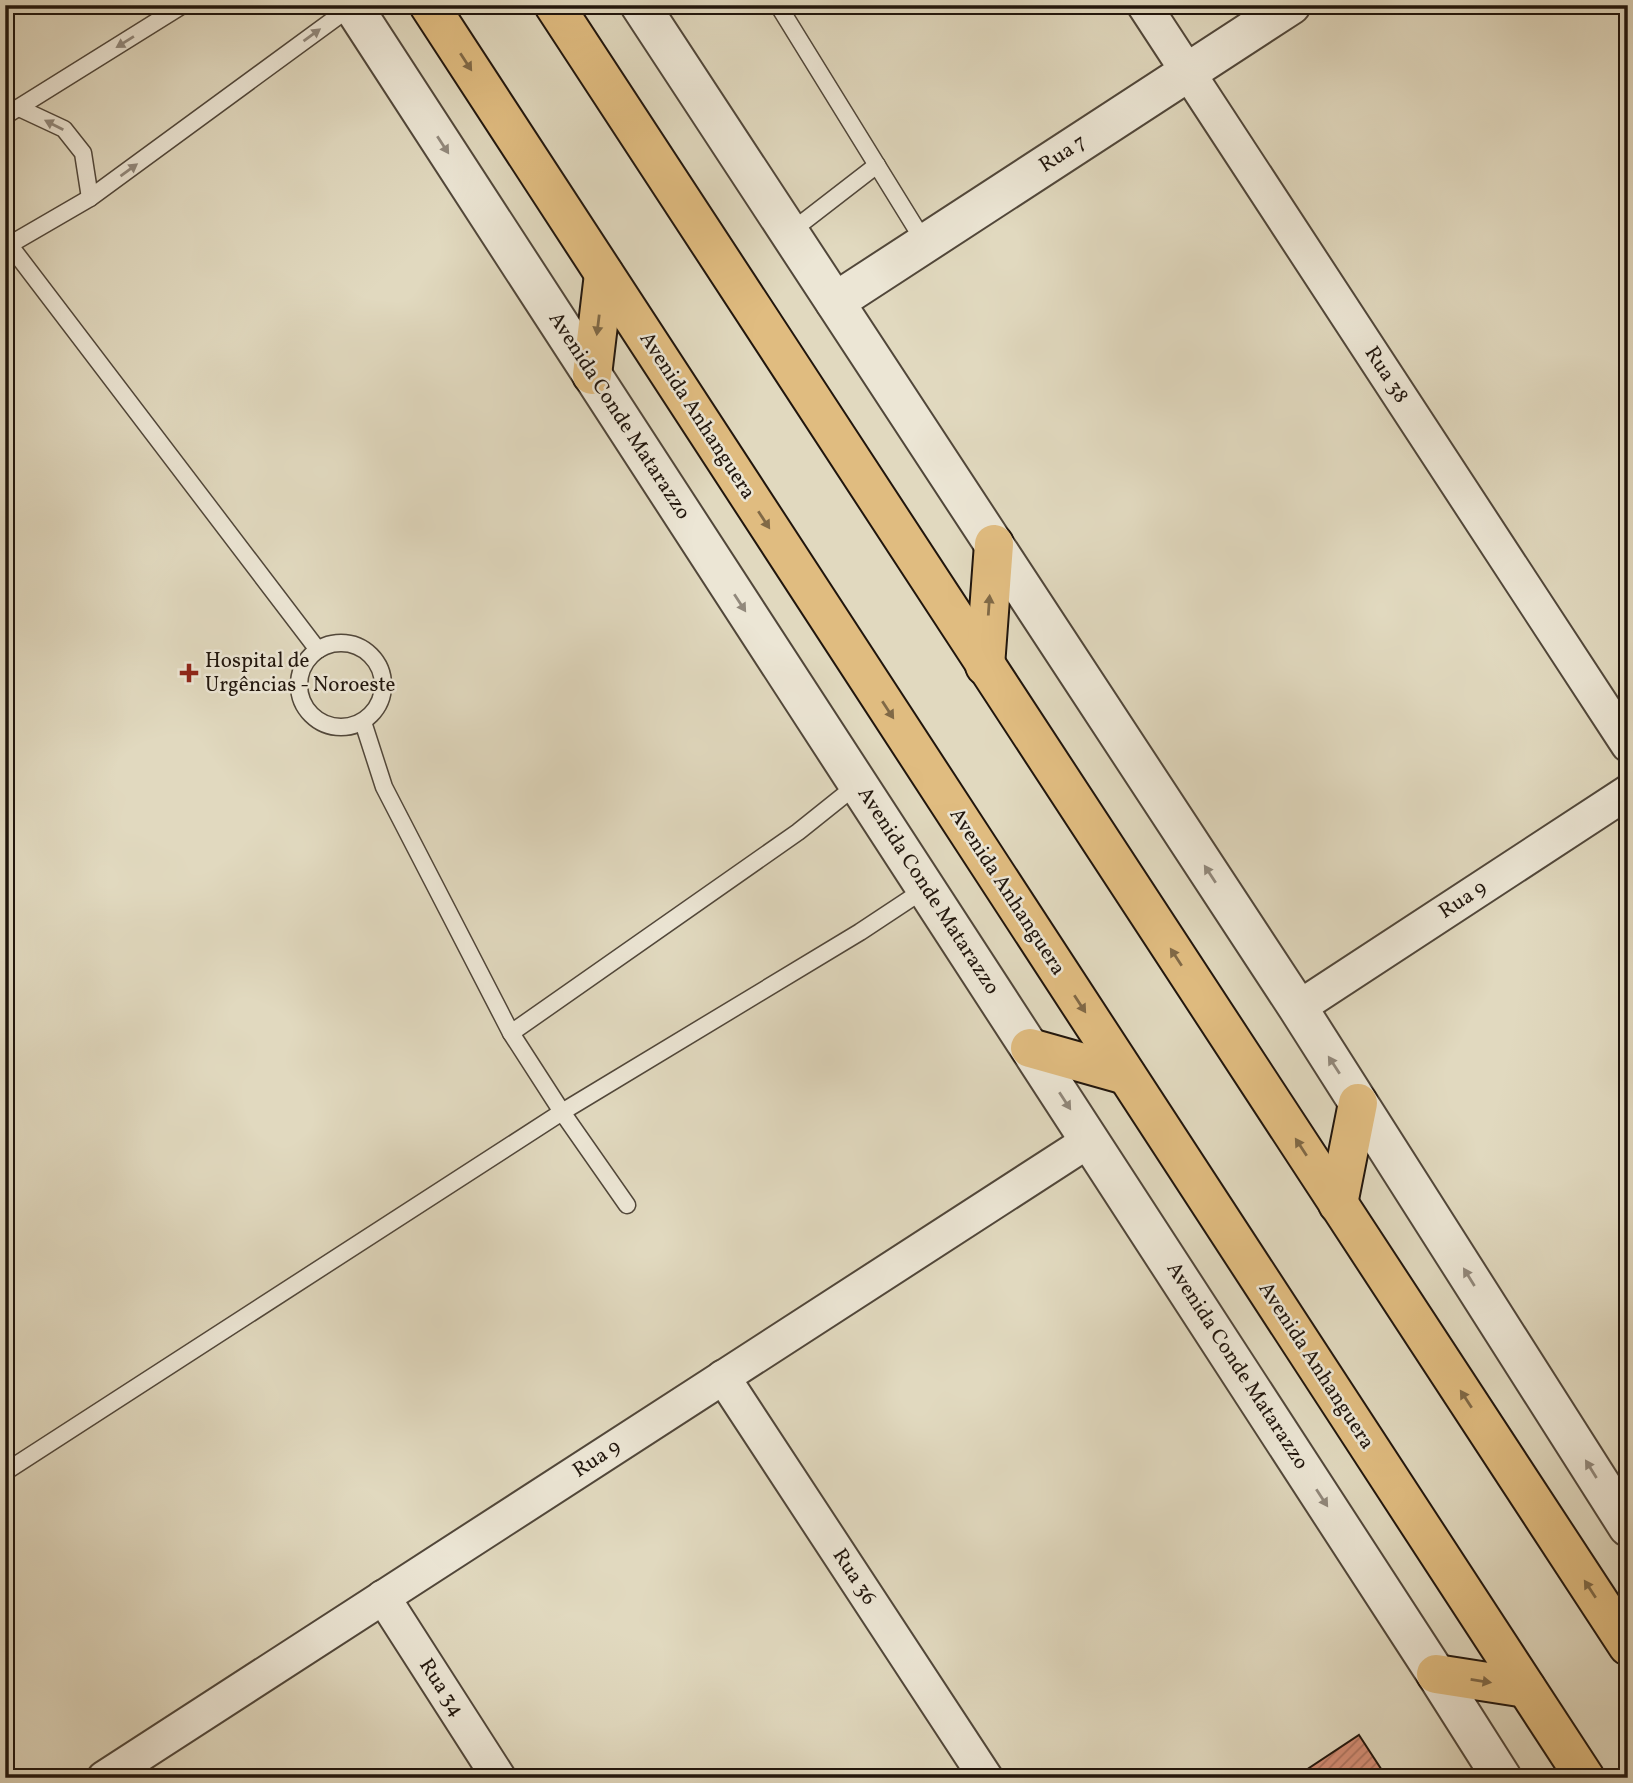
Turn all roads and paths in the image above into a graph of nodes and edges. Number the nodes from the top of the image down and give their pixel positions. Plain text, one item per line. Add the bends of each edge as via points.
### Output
1 (183, 5) edge
2 (429, 5) edge
3 (554, 5) edge
4 (640, 5) edge
5 (778, 5) edge
6 (1144, 5) edge
7 (1291, 5) edge
8 (352, 6) edge
9 (1188, 72) junction
10 (12, 112) edge
11 (877, 164) junction
12 (90, 198) junction
13 (789, 233) junction
14 (7, 242) edge
15 (925, 243) junction
16 (604, 274) junction
17 (835, 302) junction
18 (592, 375) junction
19 (994, 544) junction
20 (318, 650) junction
21 (985, 666) junction
22 (363, 722) junction
23 (1628, 744) edge
24 (858, 784) junction
25 (1628, 792) edge
26 (926, 888) junction
27 (1298, 1008) junction
28 (511, 1033) junction
29 (1030, 1048) junction
30 (1126, 1075) junction
31 (1358, 1103) junction
32 (562, 1112) junction
33 (1090, 1140) junction
34 (1338, 1204) junction
35 (627, 1205) dead end
36 (723, 1377) junction
37 (5, 1472) edge
38 (1628, 1527) edge
39 (383, 1597) junction
40 (1628, 1646) edge
41 (1436, 1674) junction
42 (1526, 1688) junction
43 (104, 1778) edge
44 (499, 1778) edge
45 (986, 1778) edge
46 (1502, 1778) edge
47 (1585, 1778) edge

1 -> 10 lane
2 -> 16 highway, Avenida Anhanguera
3 - 21 highway
4 - 13 street
5 - 11 lane
6 - 9 street, Rua 38
7 - 9 street, Rua 7
12 -> 8 lane
8 -> 18 street, Avenida Conde Matarazzo
9 - 15 street, Rua 7
9 - 23 street, Rua 38
12 -> 10 lane via 83,153 64,129
11 - 13 lane
11 - 15 lane
12 - 14 lane
13 - 17 street
14 - 20 lane
15 - 17 street, Rua 7
16 -> 18 highway
16 -> 30 highway, Avenida Anhanguera
17 - 19 street
18 -> 24 street, Avenida Conde Matarazzo
21 -> 19 highway
27 -> 19 street
20 - 22 lane via 300,673 302,702 323,723 337,727
20 - 22 lane via 346,643 366,651 380,668 382,696
34 -> 21 highway
22 - 28 lane via 384,787
24 - 26 street, Avenida Conde Matarazzo
24 - 28 lane via 798,832
25 - 27 street, Rua 9
26 - 29 street, Avenida Conde Matarazzo
26 - 32 lane
31 -> 27 street
28 - 32 lane
29 - 30 highway
29 -> 33 street, Avenida Conde Matarazzo
30 - 42 highway, Avenida Anhanguera
31 - 34 highway
38 -> 31 street
32 - 35 lane
32 - 37 lane
33 - 36 street, Rua 9
33 -> 41 street, Avenida Conde Matarazzo
40 -> 34 highway
36 - 39 street, Rua 9
36 - 45 street, Rua 36
39 - 43 street, Rua 9
39 - 44 street, Rua 34
41 -> 42 highway
41 - 46 street, Avenida Conde Matarazzo
42 - 47 highway, Avenida Anhanguera

